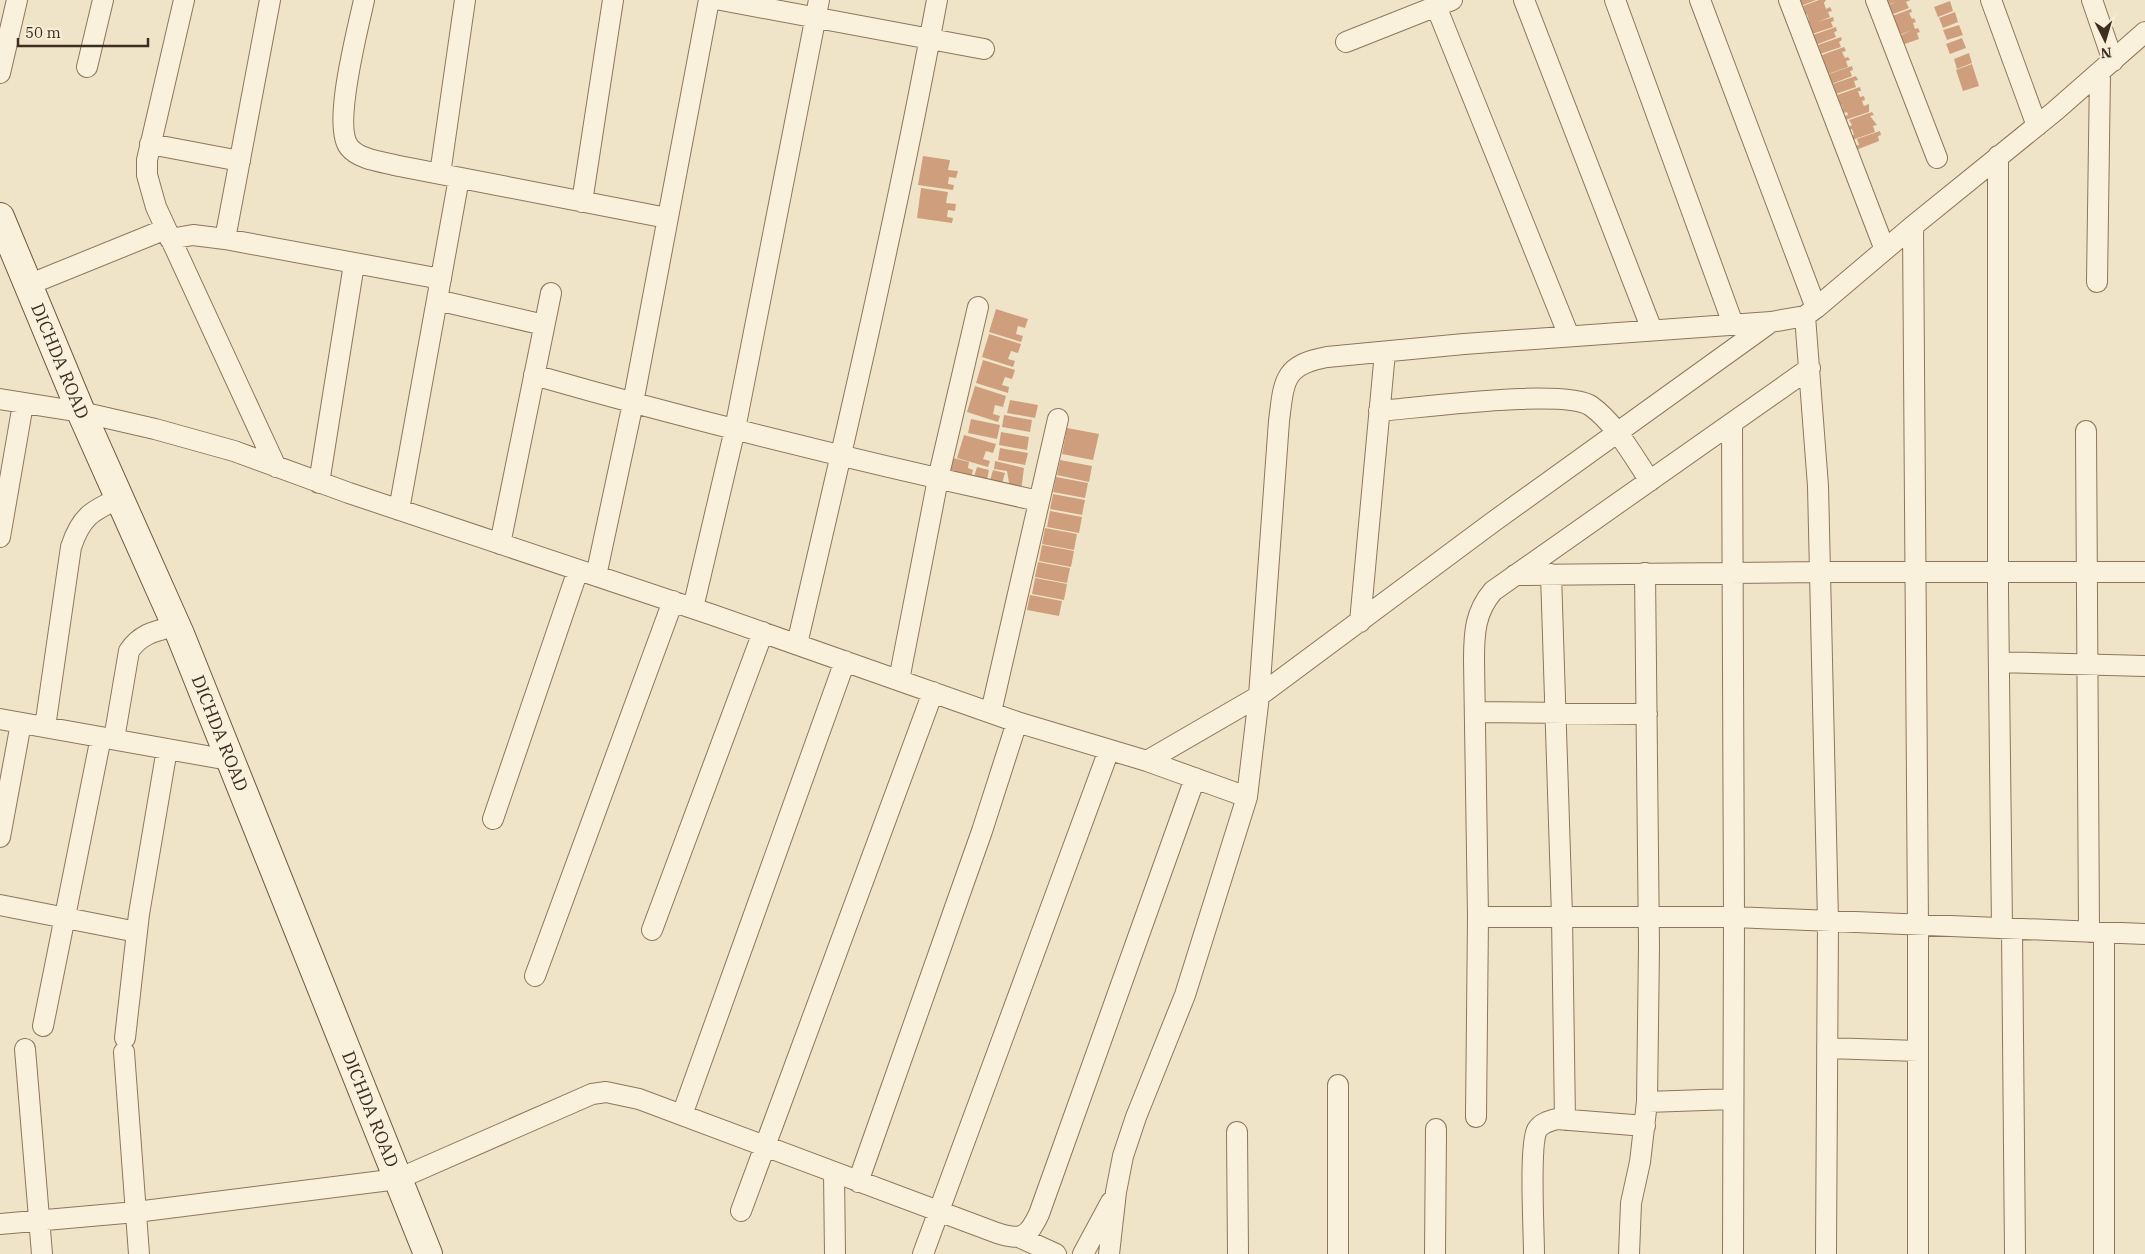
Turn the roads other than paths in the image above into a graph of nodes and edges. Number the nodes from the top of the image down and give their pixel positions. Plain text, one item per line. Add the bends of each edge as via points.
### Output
1 (17, 0) edge
2 (103, 0) edge
3 (184, 0) edge
4 (270, 0) edge
5 (364, 0) edge
6 (465, 0) edge
7 (613, 0) edge
8 (708, 0) edge
9 (721, 0) edge
10 (936, 0) edge
11 (1524, 0) edge
12 (1615, 0) edge
13 (1700, 0) edge
14 (1789, 0) edge
15 (1876, 0) edge
16 (1991, 0) edge
17 (2092, 0) edge
18 (1444, 3) edge
19 (817, 9) edge
20 (2145, 32) edge
21 (929, 40) junction
22 (1346, 42) dead end
23 (984, 49) dead end
24 (87, 67) dead end
25 (2106, 67) junction
26 (0, 73) edge
27 (2037, 126) junction
28 (150, 144) junction
29 (1998, 156) junction
30 (1937, 158) dead end
31 (240, 161) junction
32 (450, 176) junction
33 (582, 202) junction
34 (0, 217) edge
35 (667, 218) junction
36 (1913, 226) junction
37 (168, 234) junction
38 (225, 239) junction
39 (1885, 250) junction
40 (354, 264) junction
41 (441, 280) junction
42 (2097, 282) dead end
43 (28, 285) junction
44 (551, 293) dead end
45 (437, 300) junction
46 (978, 307) dead end
47 (1811, 312) junction
48 (1771, 322) junction
49 (1734, 324) junction
50 (544, 325) junction
51 (1652, 330) junction
52 (1569, 336) junction
53 (1385, 352) junction
54 (1810, 368) junction
55 (534, 375) junction
56 (0, 399) edge
57 (633, 403) junction
58 (23, 404) junction
59 (1379, 411) junction
60 (81, 412) junction
61 (1058, 419) dead end
62 (1732, 423) junction
63 (735, 429) junction
64 (2086, 431) dead end
65 (1618, 435) junction
66 (842, 455) junction
67 (276, 467) junction
68 (938, 479) junction
69 (1650, 481) junction
70 (319, 483) junction
71 (120, 498) junction
72 (1039, 501) junction
73 (399, 510) junction
74 (0, 537) edge
75 (500, 544) junction
76 (1998, 571) junction
77 (2087, 571) junction
78 (1820, 572) junction
79 (1915, 572) junction
80 (2145, 572) edge
81 (587, 573) junction
82 (1645, 573) junction
83 (1732, 573) junction
84 (1551, 574) junction
85 (1515, 575) junction
86 (672, 601) junction
87 (693, 608) junction
88 (1360, 622) junction
89 (176, 626) junction
90 (763, 632) junction
91 (797, 644) junction
92 (844, 661) junction
93 (1999, 662) junction
94 (2088, 664) junction
95 (2145, 666) edge
96 (899, 680) junction
97 (933, 692) junction
98 (1259, 696) junction
99 (991, 712) junction
100 (1476, 712) junction
101 (1556, 714) junction
102 (1647, 714) junction
103 (0, 719) edge
104 (1017, 722) junction
105 (21, 723) junction
106 (45, 727) junction
107 (108, 738) junction
108 (167, 749) junction
109 (1108, 750) junction
110 (229, 760) junction
111 (1147, 761) junction
112 (1195, 778) junction
113 (1247, 797) junction
114 (493, 819) dead end
115 (0, 838) edge
116 (0, 905) edge
117 (1562, 916) junction
118 (1649, 916) junction
119 (1478, 917) junction
120 (1734, 917) junction
121 (65, 918) junction
122 (1828, 921) junction
123 (1918, 925) junction
124 (2007, 928) junction
125 (652, 930) dead end
126 (137, 932) junction
127 (2097, 932) junction
128 (2145, 934) edge
129 (535, 976) dead end
130 (43, 1026) dead end
131 (1827, 1048) junction
132 (25, 1049) dead end
133 (1918, 1051) junction
134 (1338, 1084) dead end
135 (1733, 1099) junction
136 (1647, 1102) junction
137 (682, 1115) junction
138 (1476, 1117) dead end
139 (1565, 1120) junction
140 (1645, 1126) junction
141 (1436, 1129) dead end
142 (1237, 1132) dead end
143 (764, 1147) junction
144 (834, 1173) junction
145 (398, 1179) junction
146 (858, 1182) junction
147 (1116, 1192) junction
148 (741, 1211) dead end
149 (136, 1212) junction
150 (940, 1212) junction
151 (40, 1220) junction
152 (0, 1224) edge
153 (1019, 1237) junction
154 (42, 1254) edge
155 (139, 1254) edge
156 (428, 1254) edge
157 (834, 1254) edge
158 (923, 1254) edge
159 (1056, 1254) edge
160 (1083, 1254) edge
161 (1109, 1254) edge
162 (1238, 1254) edge
163 (1338, 1254) edge
164 (1435, 1254) edge
165 (1534, 1254) edge
166 (1629, 1254) edge
167 (1733, 1254) edge
168 (1826, 1254) edge
169 (1918, 1254) edge
170 (2015, 1254) edge
171 (2104, 1254) edge

1 - 26 street
2 - 24 street
3 - 28 street
4 - 31 street
5 - 32 street via 346,94 344,139 358,155
6 - 32 street
7 - 33 street
8 - 35 street
9 - 19 street
10 - 21 street
11 - 51 street
12 - 49 street
13 - 47 street
14 - 39 street
15 - 30 street
16 - 27 street
17 - 25 street
18 - 22 street
18 - 52 street
19 - 21 street
19 - 63 street
20 - 25 street
21 - 23 street
21 - 66 street
25 - 27 street
25 - 42 street
27 - 29 street
28 - 31 street
28 - 37 street via 147,175
29 - 36 street
29 - 76 street
31 - 38 street
32 - 33 street
32 - 41 street
33 - 35 street
34 - 43 main road, DICHDA ROAD
35 - 57 street
36 - 39 street
36 - 79 street
37 - 38 street
37 - 43 street
37 - 67 street
38 - 40 street
39 - 47 street
40 - 41 street
40 - 70 street
41 - 45 street
43 - 60 main road, DICHDA ROAD
44 - 50 street
45 - 50 street
45 - 73 street
46 - 68 street
47 - 48 street
47 - 54 street
48 - 49 street
48 - 65 street
49 - 51 street
50 - 55 street
51 - 52 street
52 - 53 street
53 - 59 street
53 - 98 street via 1310,360 1295,367 1287,378 1279,421
54 - 62 street
54 - 78 street
55 - 57 street
55 - 75 street
56 - 58 street
57 - 63 street
57 - 81 street
58 - 60 street
58 - 74 street
59 - 65 street via 1562,398 1590,405
59 - 88 street
60 - 67 street via 199,441
60 - 71 main road, DICHDA ROAD
61 - 72 street
62 - 69 street
62 - 83 street
63 - 66 street
63 - 87 street
64 - 77 street
65 - 69 street
65 - 88 street via 1493,522
66 - 68 street
66 - 91 street
67 - 70 street
68 - 72 street
68 - 96 street
69 - 85 street
70 - 73 street
71 - 89 main road, DICHDA ROAD
71 - 106 street via 84,518 71,548
72 - 99 street
73 - 75 street
75 - 81 street
76 - 77 street
76 - 79 street
76 - 93 street
77 - 80 street
77 - 94 street
78 - 79 street
78 - 83 street
78 - 122 street
79 - 123 street
81 - 86 street
81 - 114 street
82 - 83 street
82 - 84 street
82 - 102 street
83 - 120 street
84 - 85 street
84 - 101 street
85 - 100 street via 1493,591 1477,615 1474,634
86 - 87 street
86 - 129 street
87 - 90 street
88 - 98 street
89 - 107 street via 148,633 130,650
89 - 110 main road, DICHDA ROAD
90 - 91 street
90 - 125 street
91 - 92 street
92 - 96 street
92 - 137 street
93 - 94 street
93 - 124 street
94 - 95 street
94 - 127 street
96 - 97 street
97 - 99 street
97 - 143 street
98 - 111 street
98 - 113 street
99 - 104 street
100 - 101 street
100 - 119 street
101 - 102 street
101 - 117 street
102 - 118 street
103 - 105 street
104 - 109 street
104 - 146 street via 982,831
105 - 106 street
105 - 115 street
106 - 107 street
107 - 108 street
107 - 121 street
108 - 110 street
108 - 126 street
109 - 111 street
109 - 150 street
110 - 145 main road, DICHDA ROAD
111 - 112 street
112 - 113 street
112 - 153 street via 1039,1214 1028,1234
113 - 147 street via 1185,995 1123,1156
116 - 121 street
117 - 118 street
117 - 119 street
117 - 139 street
118 - 120 street
118 - 136 street
119 - 138 street
120 - 122 street
120 - 135 street
121 - 126 street
121 - 130 street
122 - 123 street
122 - 131 street
123 - 124 street
123 - 133 street
124 - 127 street
124 - 170 street
126 - 149 street via 125,1045
127 - 128 street
127 - 171 street
131 - 133 street
131 - 168 street
132 - 151 street
133 - 169 street
134 - 163 street
135 - 136 street
135 - 167 street
136 - 140 street
137 - 143 street
137 - 145 street via 622,1094 592,1094
139 - 140 street
139 - 165 street via 1545,1122 1538,1129 1534,1141
140 - 166 street via 1632,1203
141 - 164 street
142 - 162 street
143 - 144 street
143 - 148 street
144 - 146 street
144 - 157 street
145 - 149 street
145 - 156 main road, DICHDA ROAD
146 - 150 street
147 - 160 street
147 - 161 street
149 - 151 street
149 - 155 street
150 - 153 street via 997,1233
150 - 158 street
151 - 152 street
151 - 154 street
153 - 159 street

